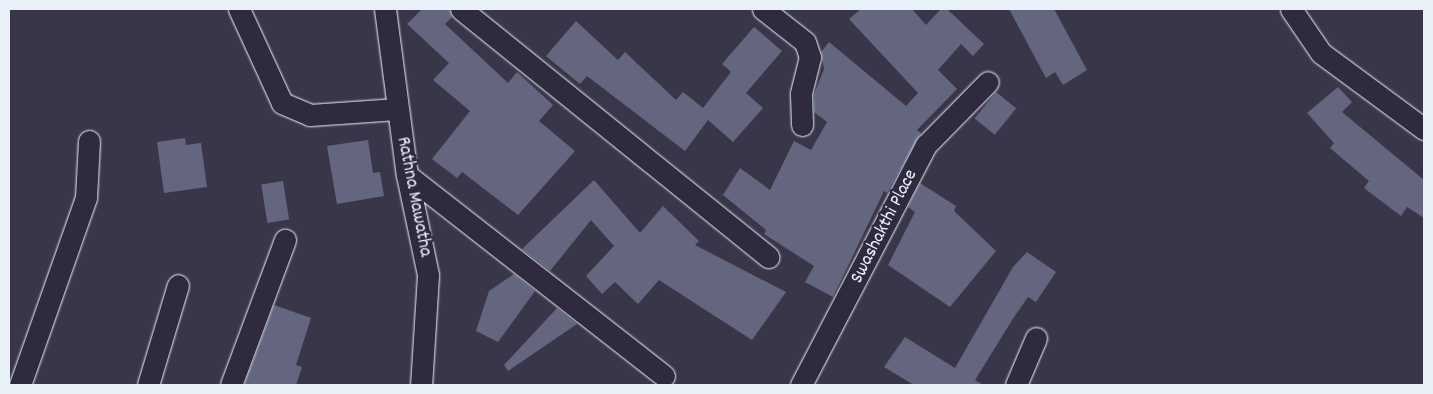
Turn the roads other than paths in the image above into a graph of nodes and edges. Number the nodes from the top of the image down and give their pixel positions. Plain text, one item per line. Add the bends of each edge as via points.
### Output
1 (239, 9) edge
2 (385, 9) edge
3 (461, 9) edge
4 (764, 9) edge
5 (1292, 9) edge
6 (988, 82) dead end
7 (397, 109) junction
8 (802, 125) dead end
9 (1424, 129) edge
10 (89, 141) dead end
11 (406, 175) junction
12 (285, 240) dead end
13 (768, 257) dead end
14 (178, 285) dead end
15 (1036, 338) dead end
16 (664, 376) dead end
17 (20, 385) edge
18 (148, 385) edge
19 (231, 385) edge
20 (421, 385) edge
21 (801, 385) edge
22 (1016, 385) edge

1 - 7 street via 282,103 310,115
2 - 7 street, Rathna Mawatha
3 - 13 street
4 - 8 street via 805,42 810,57 801,94
5 - 9 street via 1321,53
6 - 21 street, Swashakthi Place via 926,145
7 - 11 street, Rathna Mawatha
10 - 17 street via 86,198
11 - 16 street
11 - 20 street, Rathna Mawatha via 428,275
12 - 19 street
14 - 18 street
15 - 22 street

